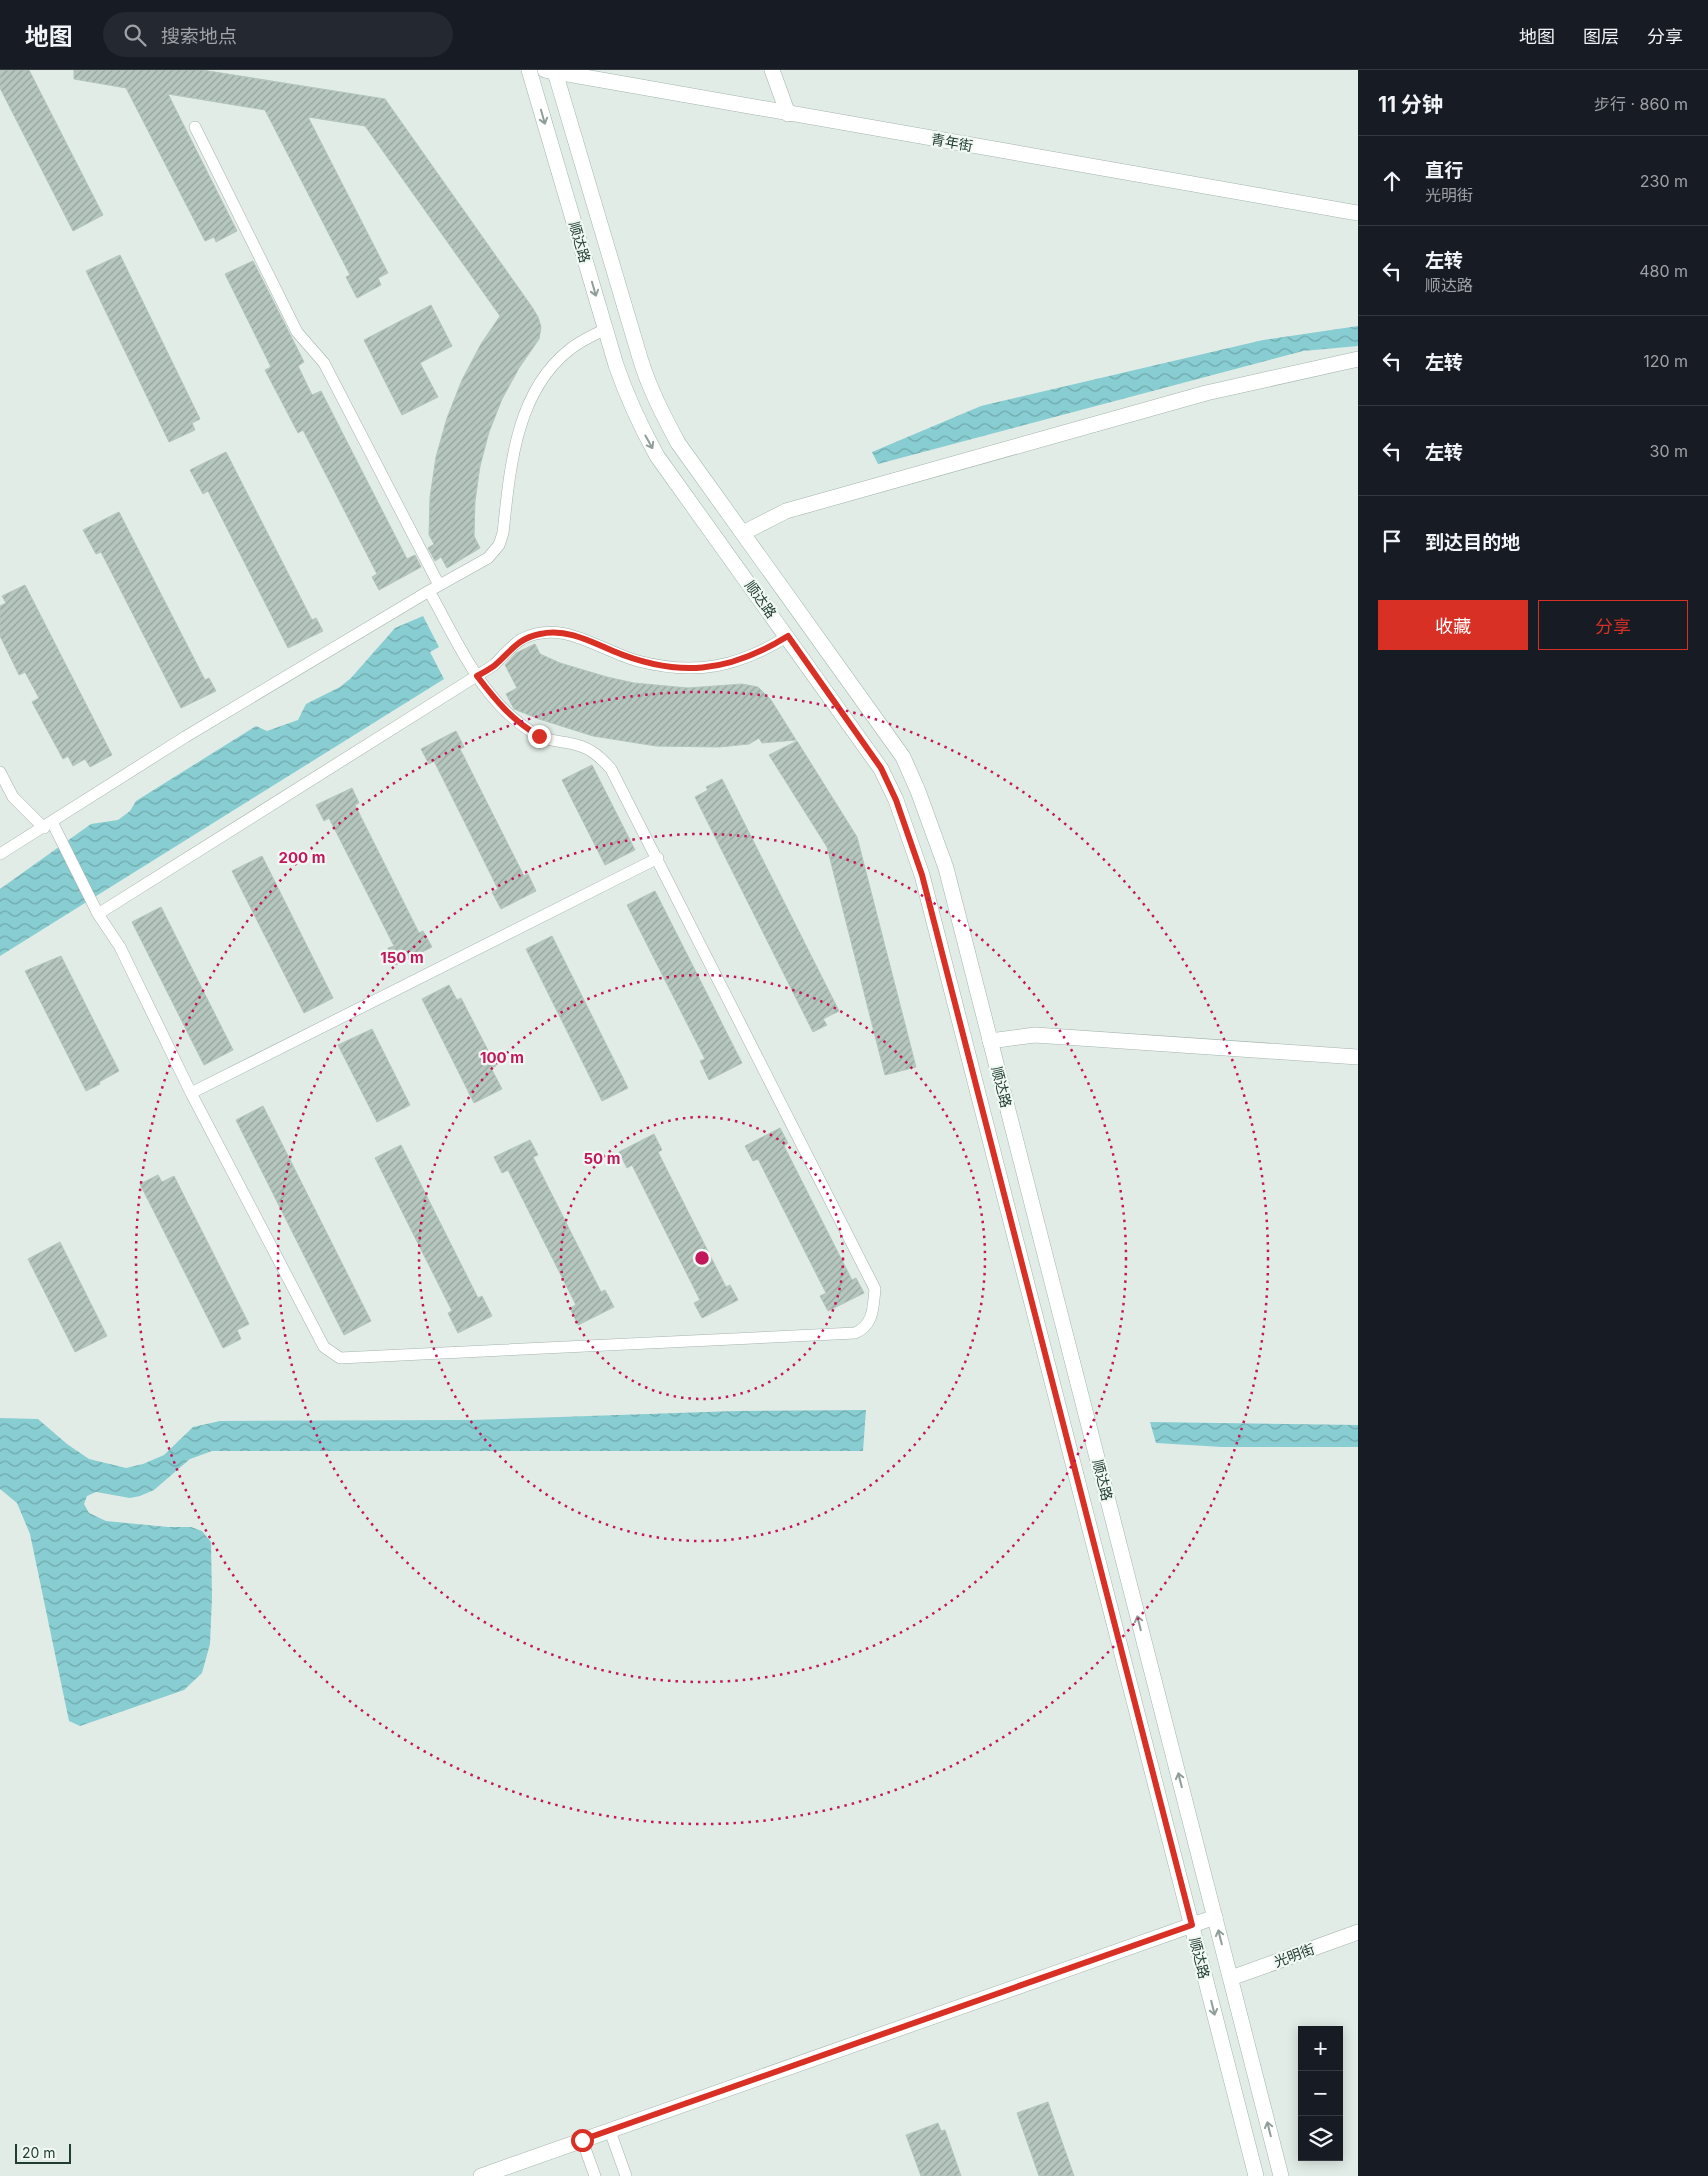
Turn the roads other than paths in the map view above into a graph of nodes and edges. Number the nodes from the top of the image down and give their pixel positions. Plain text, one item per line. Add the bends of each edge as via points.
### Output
1 (529, 70) edge
2 (772, 70) edge
3 (550, 71) edge
4 (788, 114) junction
5 (195, 127) dead end
6 (1358, 213) edge
7 (606, 329) junction
8 (1358, 360) edge
9 (743, 533) junction
10 (434, 588) junction
11 (788, 636) junction
12 (477, 676) junction
13 (0, 772) edge
14 (48, 825) junction
15 (0, 854) edge
16 (658, 858) junction
17 (98, 914) junction
18 (990, 1041) junction
19 (1358, 1056) edge
20 (191, 1092) junction
21 (1215, 1917) junction
22 (1192, 1925) junction
23 (1358, 1932) edge
24 (1231, 1978) junction
25 (610, 2131) junction
26 (582, 2140) junction
27 (482, 2176) edge
28 (595, 2176) edge
29 (626, 2176) edge
30 (1256, 2176) edge
31 (1281, 2176) edge

1 -> 7 main road, 顺达路
2 - 4 main road
3 - 4 main road, 青年街
3 - 9 main road, 顺达路 via 648,385 678,443
4 - 6 main road, 青年街
5 - 10 lane via 298,332 324,363
7 - 10 lane via 569,350 555,363 534,394 517,434 499,545 488,558
7 -> 11 main road, 顺达路 via 625,394 657,456
8 - 9 main road via 1206,393 786,511
9 - 18 main road, 顺达路 via 903,757 946,868
10 - 12 lane
10 - 14 lane via 185,737
11 - 12 lane via 762,652 704,668 670,667 637,660 574,635 554,632 522,640
11 - 22 main road, 顺达路 via 881,768 896,800 922,875
12 - 16 lane via 498,704 518,723 539,736 578,745 597,754 611,769
12 - 17 lane
13 - 14 lane via 12,797
14 - 15 lane
14 - 17 lane
16 - 20 lane
16 - 20 lane via 875,1289 872,1317 864,1329 855,1333 340,1358 324,1347
17 - 20 lane via 120,946
18 - 19 main road via 1034,1036
21 -> 18 main road, 顺达路
21 - 22 main road
24 -> 21 main road, 顺达路
22 - 25 main road
22 -> 30 main road, 顺达路
23 - 24 main road, 光明街
31 -> 24 main road, 顺达路
25 - 26 main road
25 - 29 lane
26 - 27 main road
26 - 28 lane

